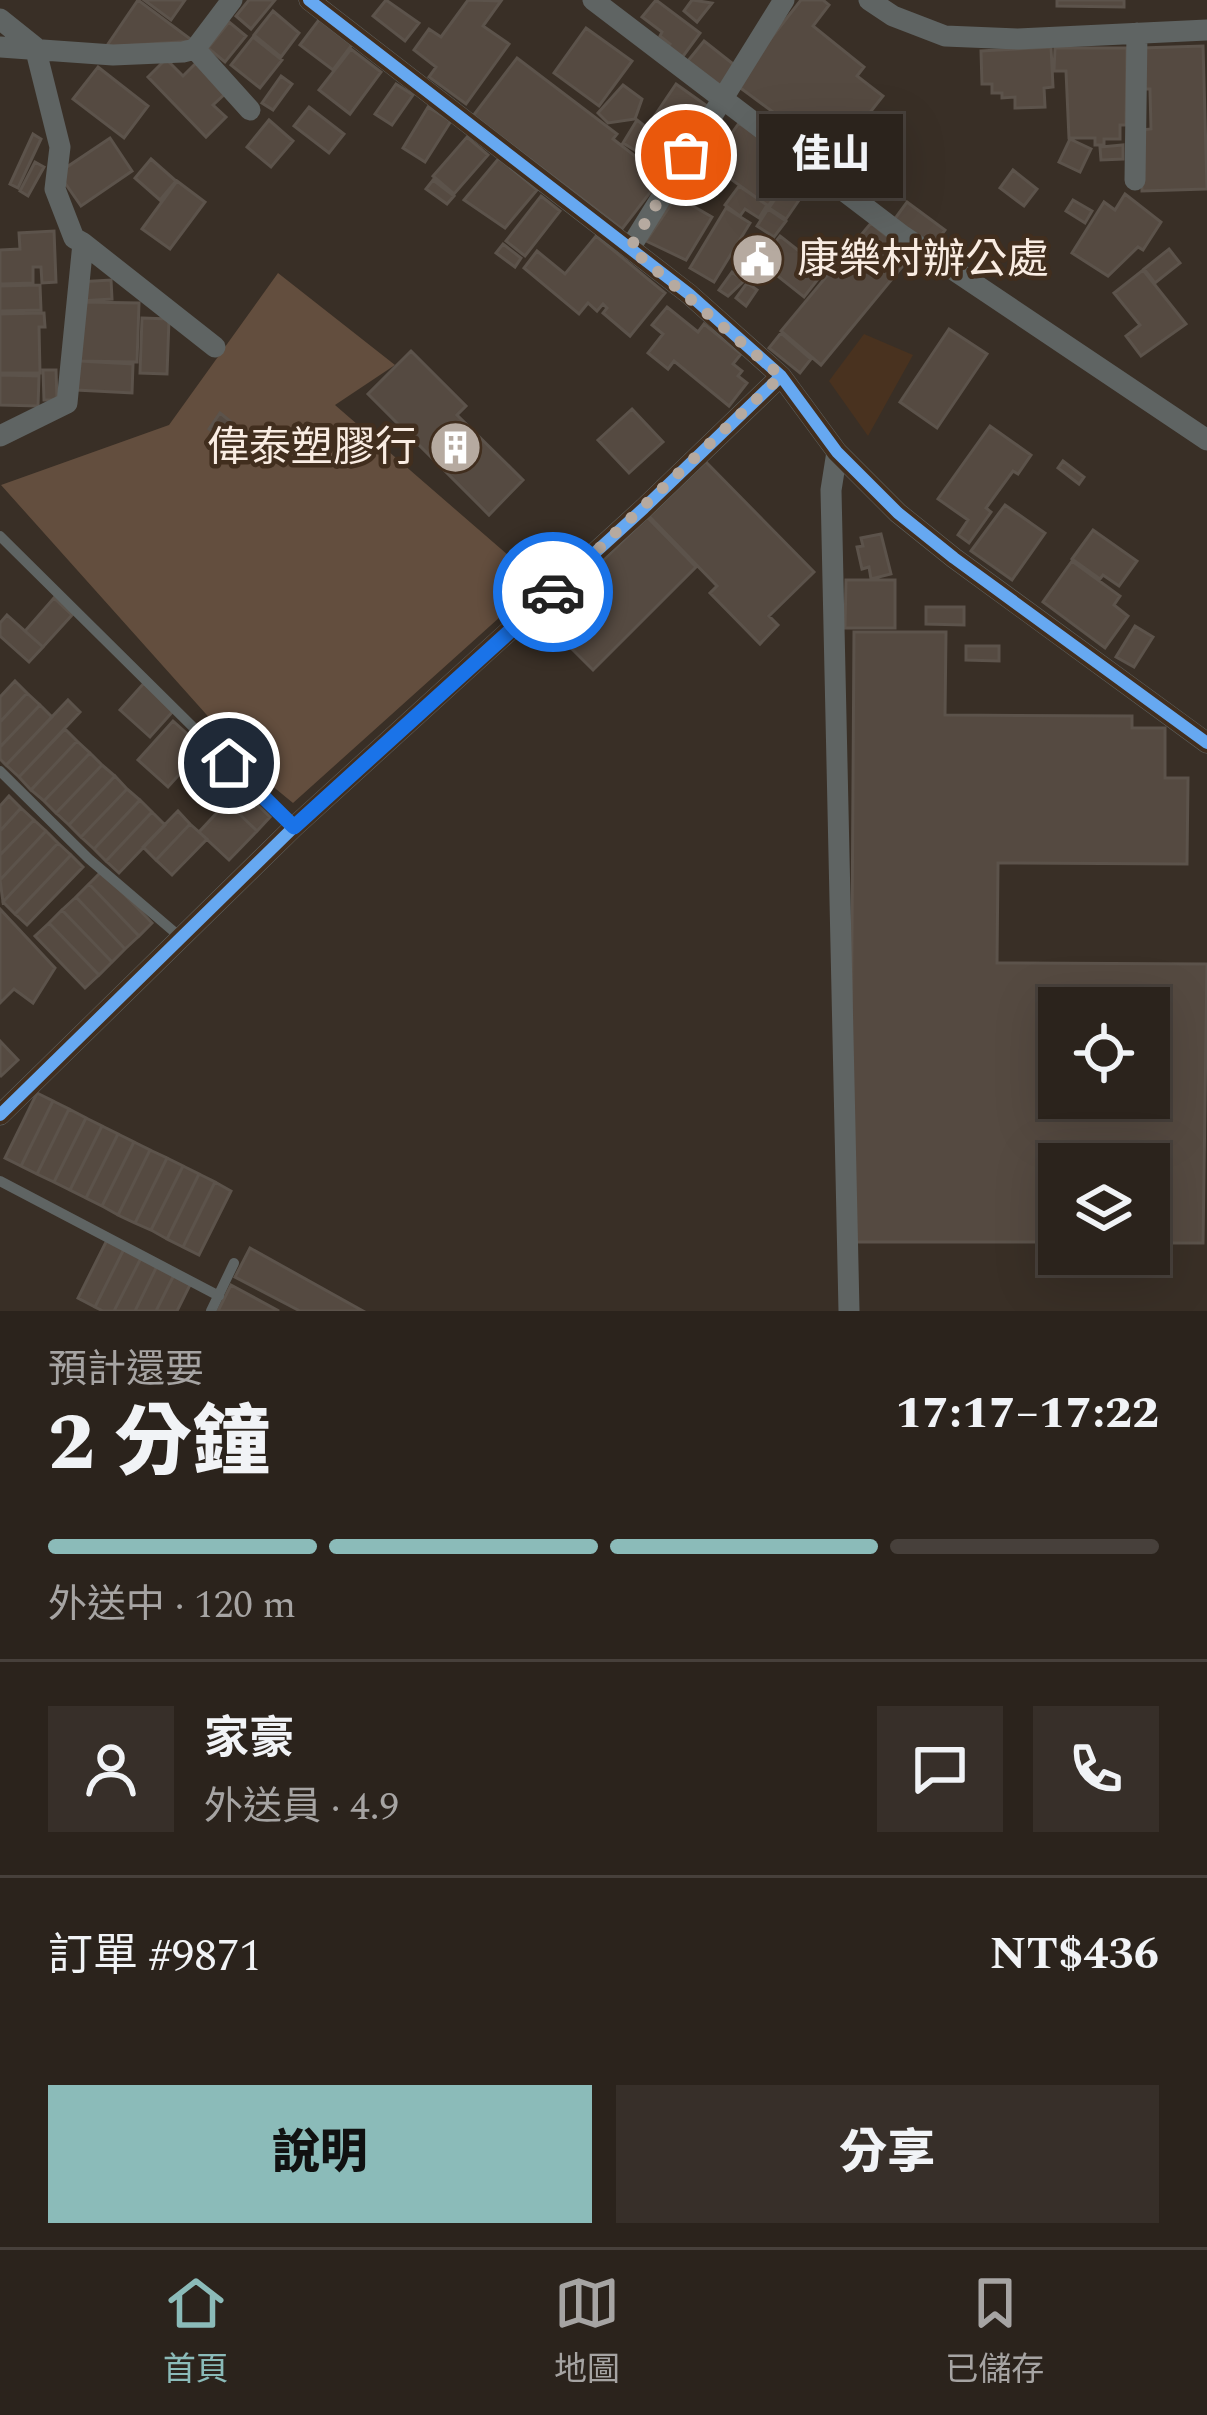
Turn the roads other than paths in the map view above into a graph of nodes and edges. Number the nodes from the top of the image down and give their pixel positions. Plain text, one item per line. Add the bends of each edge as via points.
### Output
1 (232, 0) edge
2 (309, 0) edge
3 (592, 0) edge
4 (784, 0) edge
5 (869, 0) edge
6 (0, 19) edge
7 (1207, 30) edge
8 (1137, 33) junction
9 (0, 47) edge
10 (35, 47) junction
11 (195, 49) junction
12 (723, 98) junction
13 (250, 110) dead end
14 (1135, 180) dead end
15 (83, 243) junction
16 (630, 248) junction
17 (215, 347) dead end
18 (781, 376) junction
19 (0, 436) edge
20 (1207, 440) edge
21 (837, 452) junction
22 (0, 536) edge
23 (1207, 722) edge
24 (1184, 726) junction
25 (1207, 743) edge
26 (0, 771) edge
27 (294, 827) junction
28 (179, 936) junction
29 (0, 1115) edge
30 (0, 1181) edge
31 (234, 1263) dead end
32 (219, 1296) junction
33 (212, 1311) edge
34 (849, 1311) edge

1 - 11 street
2 - 16 street
3 - 12 street
4 - 12 street
5 - 8 street via 945,36
6 - 10 street
7 - 8 street
8 - 14 street
9 - 10 street
10 - 11 street via 113,55
10 - 15 street via 60,147 55,189
11 - 13 street
12 - 16 street
12 - 20 street via 903,236
15 - 17 street
15 - 19 street via 67,403
16 - 18 street
18 - 21 street
18 - 27 street
21 - 24 street via 954,558
21 - 34 street via 831,490
22 - 27 lane
23 - 24 street
24 - 25 street
26 - 28 lane
27 - 28 street
28 - 29 street
30 - 32 lane
31 - 32 lane
32 - 33 lane

